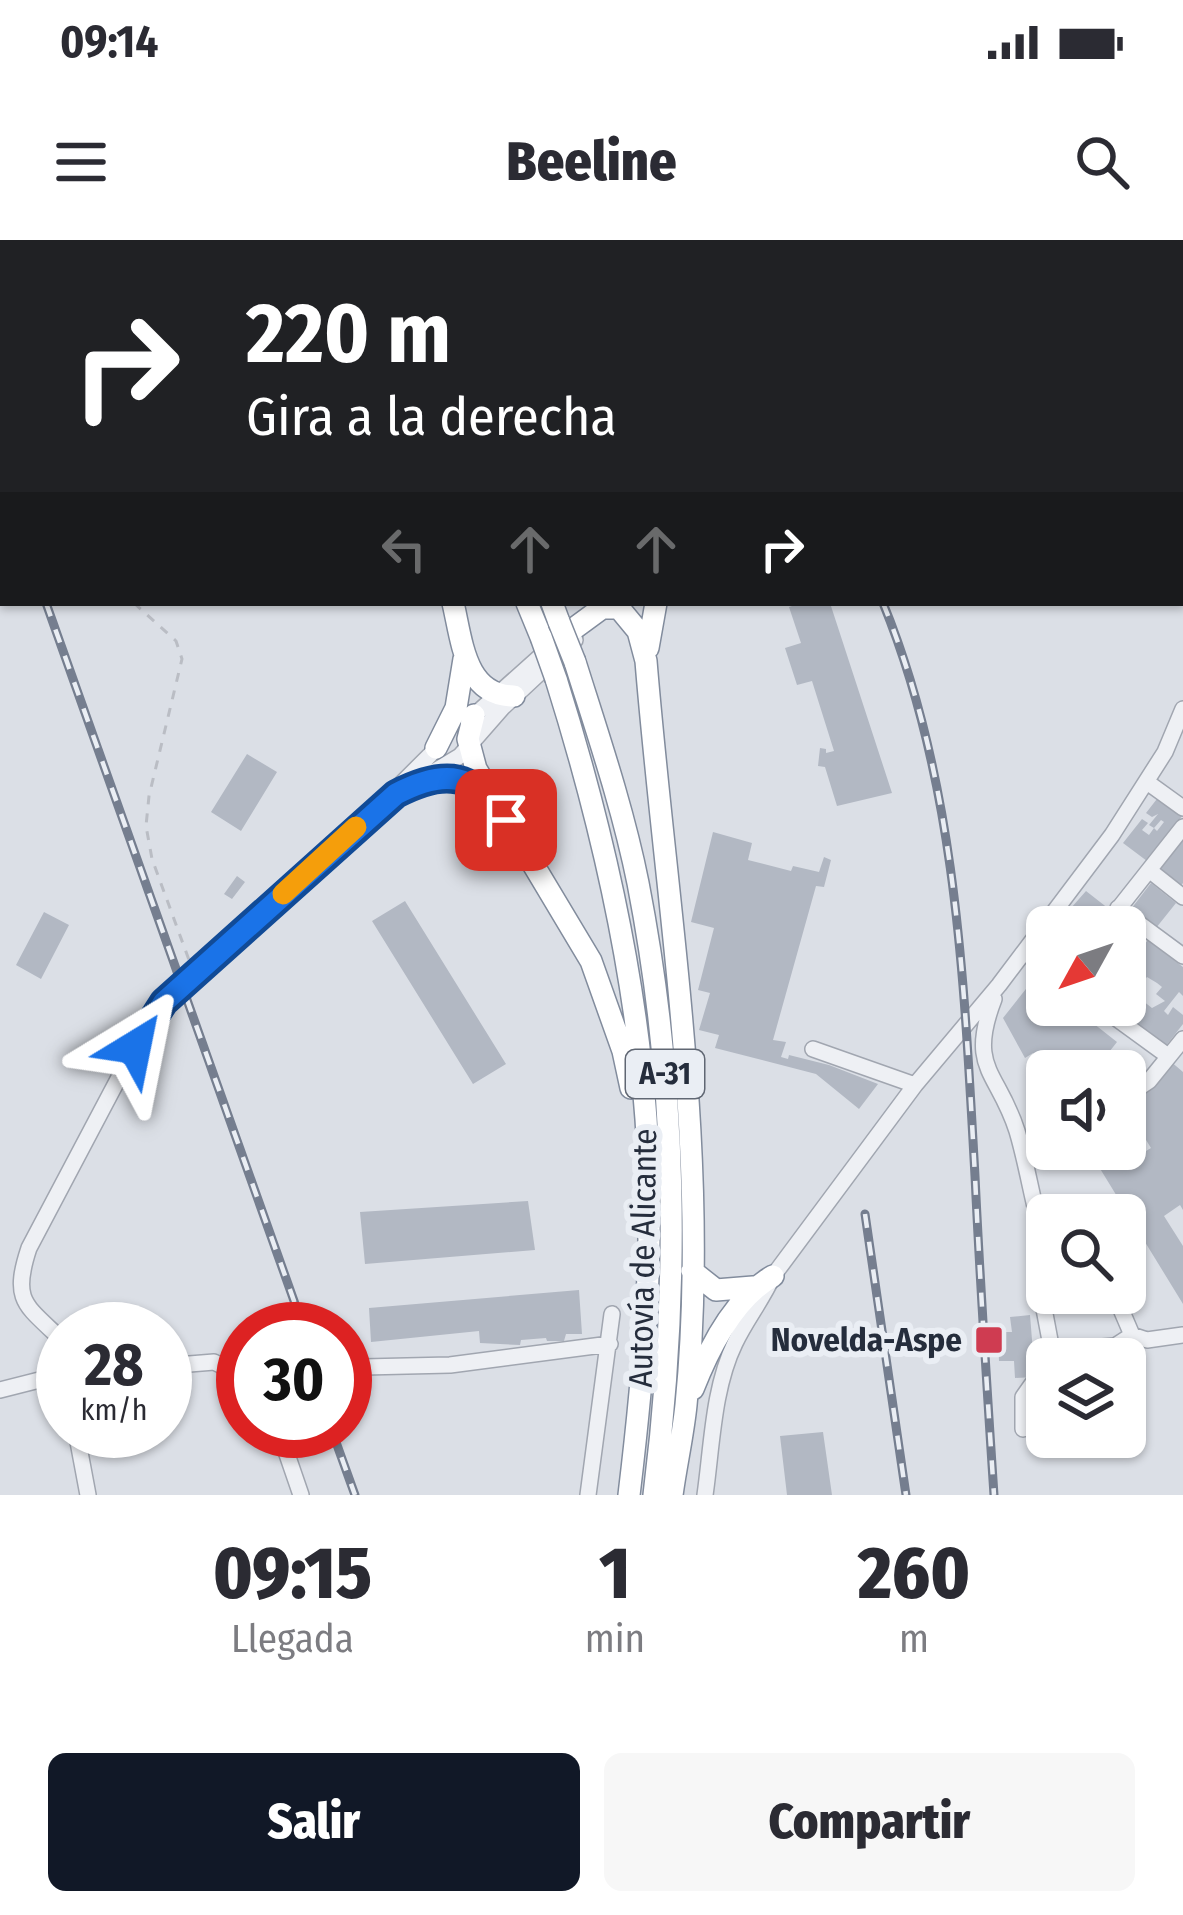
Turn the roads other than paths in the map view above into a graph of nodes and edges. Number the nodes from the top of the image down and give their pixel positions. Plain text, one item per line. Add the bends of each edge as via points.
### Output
1 (454, 606) edge
2 (605, 606) edge
3 (606, 606) edge
4 (613, 606) edge
5 (655, 606) edge
6 (552, 626) edge
7 (464, 652) junction
8 (646, 661) junction
9 (506, 695) junction
10 (1182, 715) edge
11 (474, 716) junction
12 (436, 748) junction
13 (469, 748) junction
14 (425, 779) junction
15 (1147, 782) junction
16 (490, 797) junction
17 (382, 803) junction
18 (1183, 808) edge
19 (1183, 826) edge
20 (1149, 870) junction
21 (1183, 896) edge
22 (1120, 906) edge
23 (1146, 929) edge
24 (1024, 952) joint
25 (1183, 956) edge
26 (1000, 985) junction
27 (1126, 1026) edge
28 (1183, 1039) edge
29 (812, 1049) dead end
30 (1168, 1057) junction
31 (1146, 1083) edge
32 (915, 1085) junction
33 (646, 1121) junction
34 (1035, 1194) edge
35 (692, 1271) junction
36 (773, 1276) junction
37 (753, 1287) junction
38 (36, 1313) edge
39 (612, 1314) dead end
40 (1123, 1314) edge
41 (1183, 1334) edge
42 (1132, 1335) junction
43 (1127, 1338) edge
44 (610, 1344) junction
45 (372, 1367) edge
46 (36, 1381) edge
47 (0, 1390) edge
48 (1026, 1392) edge
49 (686, 1407) junction
50 (1023, 1430) dead end
51 (81, 1458) edge
52 (288, 1458) edge
53 (88, 1495) edge
54 (301, 1495) edge
55 (588, 1495) edge
56 (629, 1495) edge
57 (654, 1495) edge
58 (672, 1495) edge
59 (705, 1495) edge

1 - 7 highway
2 - 6 highway
3 - 9 street
4 - 8 highway via 632,620
5 - 8 highway
6 - 9 street
6 - 33 highway, Autovía de Alicante / A-31, bridge via 556,679 587,777 633,995
6 - 57 highway, Autovía de Alicante / A-31, bridge via 575,662 637,879 656,992 673,1243 669,1378
7 - 9 highway via 476,678
7 - 12 highway via 456,708
8 - 35 highway via 684,1070
9 - 11 street
9 - 13 street
10 - 15 street
11 - 12 street
11 - 13 highway
12 - 17 street
13 - 14 street
13 - 16 highway
14 - 16 highway via 464,781
14 - 17 street
15 - 18 street
15 - 24 street
16 - 33 highway via 591,961
17 - 38 street via 164,1002 143,1032 29,1248 18,1280
19 - 20 street
20 - 21 street
20 - 22 street
23 - 25 street
24 - 26 street
26 - 32 street
26 - 34 street via 982,1030 983,1059 1016,1127
27 - 30 street
28 - 30 street
29 - 32 street
30 - 31 street
32 - 36 street
33 - 56 highway, Autovía de Alicante / A-31 via 644,1368
35 - 37 highway via 716,1290
35 - 49 highway
36 - 37 highway
36 - 59 street via 735,1343 718,1398
37 - 49 highway
39 - 44 street
40 - 42 street
41 - 42 street
42 - 43 street
44 - 45 street
44 - 55 street
46 - 47 street
48 - 50 street
49 - 58 highway
51 - 53 street
52 - 54 street

